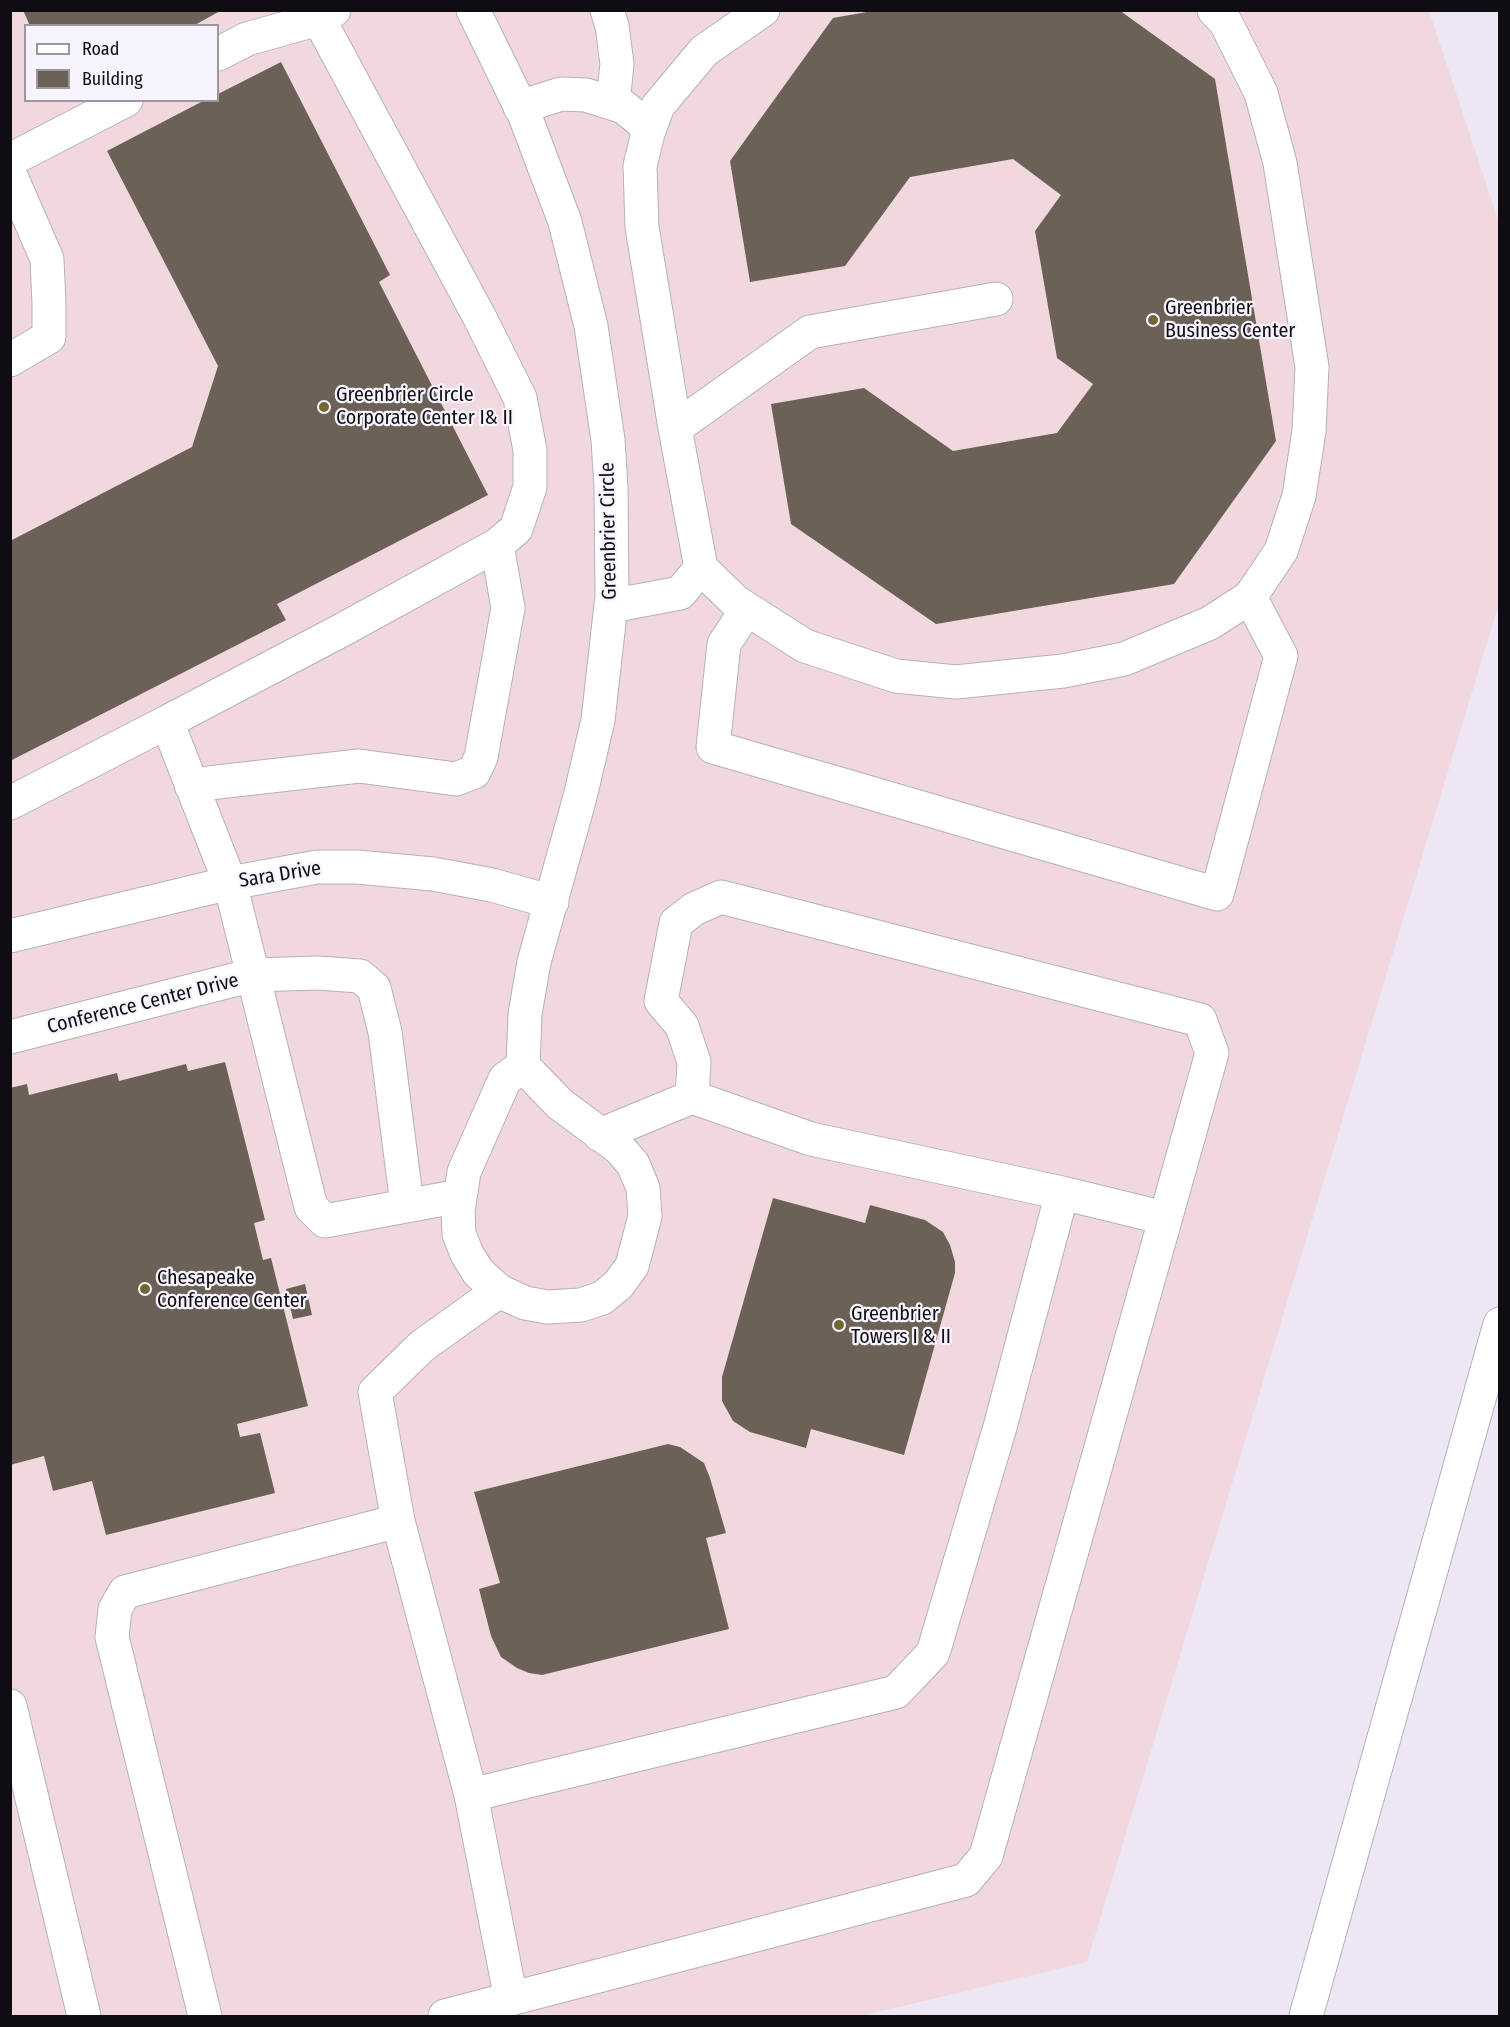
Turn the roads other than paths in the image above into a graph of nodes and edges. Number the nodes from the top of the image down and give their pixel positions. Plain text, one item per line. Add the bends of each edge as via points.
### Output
1 (473, 10) edge
2 (607, 10) edge
3 (763, 10) edge
4 (1214, 10) edge
5 (322, 13) edge
6 (219, 53) edge
7 (122, 102) edge
8 (613, 103) junction
9 (520, 107) junction
10 (648, 133) junction
11 (10, 160) edge
12 (10, 174) edge
13 (996, 299) dead end
14 (10, 360) edge
15 (675, 428) junction
16 (497, 546) junction
17 (701, 568) junction
18 (1250, 597) junction
19 (611, 606) junction
20 (747, 609) junction
21 (167, 722) junction
22 (191, 785) junction
23 (10, 803) edge
24 (230, 883) junction
25 (552, 902) junction
26 (10, 936) edge
27 (253, 975) junction
28 (10, 1038) edge
29 (523, 1066) junction
30 (692, 1097) junction
31 (600, 1135) junction
32 (1062, 1193) junction
33 (460, 1196) junction
34 (407, 1205) junction
35 (1165, 1218) junction
36 (499, 1291) junction
37 (1500, 1324) edge
38 (398, 1521) junction
39 (10, 1706) edge
40 (471, 1794) junction
41 (511, 1999) junction
42 (84, 2016) edge
43 (205, 2016) edge
44 (445, 2016) edge
45 (1306, 2016) edge

1 - 9 main road, Greenbrier Circle
2 - 8 main road via 617,63
3 - 10 main road via 704,51 658,106
4 - 18 main road via 1226,22 1261,93 1275,143 1312,367 1309,431 1299,496 1281,551
5 - 6 main road via 247,39
5 - 16 main road via 520,398 530,450 530,487 516,528
7 - 11 main road
8 - 9 main road via 586,95 561,94
8 - 10 main road via 643,123
9 - 19 main road, Greenbrier Circle via 565,222 591,326 608,440
10 - 15 main road via 640,166 642,227
12 - 14 main road via 47,259 50,304 49,337
13 - 15 main road via 810,332
15 - 17 main road
16 - 21 main road
16 - 22 main road via 508,608 481,757 474,772 456,779 359,766
17 - 19 main road via 680,593
17 - 20 main road
18 - 20 main road via 1210,623 1124,660 1063,672 956,682 896,676 805,646
18 - 20 main road via 1281,656 1217,894 713,747 724,645
19 - 25 main road, Greenbrier Circle via 598,720
21 - 22 main road, Conference Center Drive
21 - 23 main road
22 - 24 main road, Conference Center Drive
24 - 25 main road, Sara Drive via 317,867 357,867 433,874
24 - 26 main road, Sara Drive
24 - 27 main road, Conference Center Drive
25 - 29 main road, Greenbrier Circle via 534,962 525,1014
27 - 28 main road, Conference Center Drive
27 - 34 main road via 311,1207 325,1221
27 - 34 main road via 360,976 374,988 385,1032
29 - 31 main road via 560,1104
29 - 33 main road via 505,1079 464,1172
30 - 31 main road
30 - 32 main road via 811,1139
30 - 35 main road via 694,1062 682,1026 661,1001 676,923 694,909 721,897 1200,1020 1212,1053
31 - 36 main road via 633,1164 643,1188 645,1216 632,1266 602,1298 581,1305 547,1307 525,1303
32 - 35 main road
32 - 40 main road via 1000,1427 933,1653 896,1692
33 - 34 main road
33 - 36 main road via 459,1234 467,1254 478,1272
35 - 41 main road via 986,1856 966,1880
36 - 38 main road via 422,1346 375,1392
37 - 45 main road
38 - 40 main road
38 - 43 main road via 125,1592 115,1609 112,1637
39 - 42 main road
40 - 41 main road
41 - 44 main road

